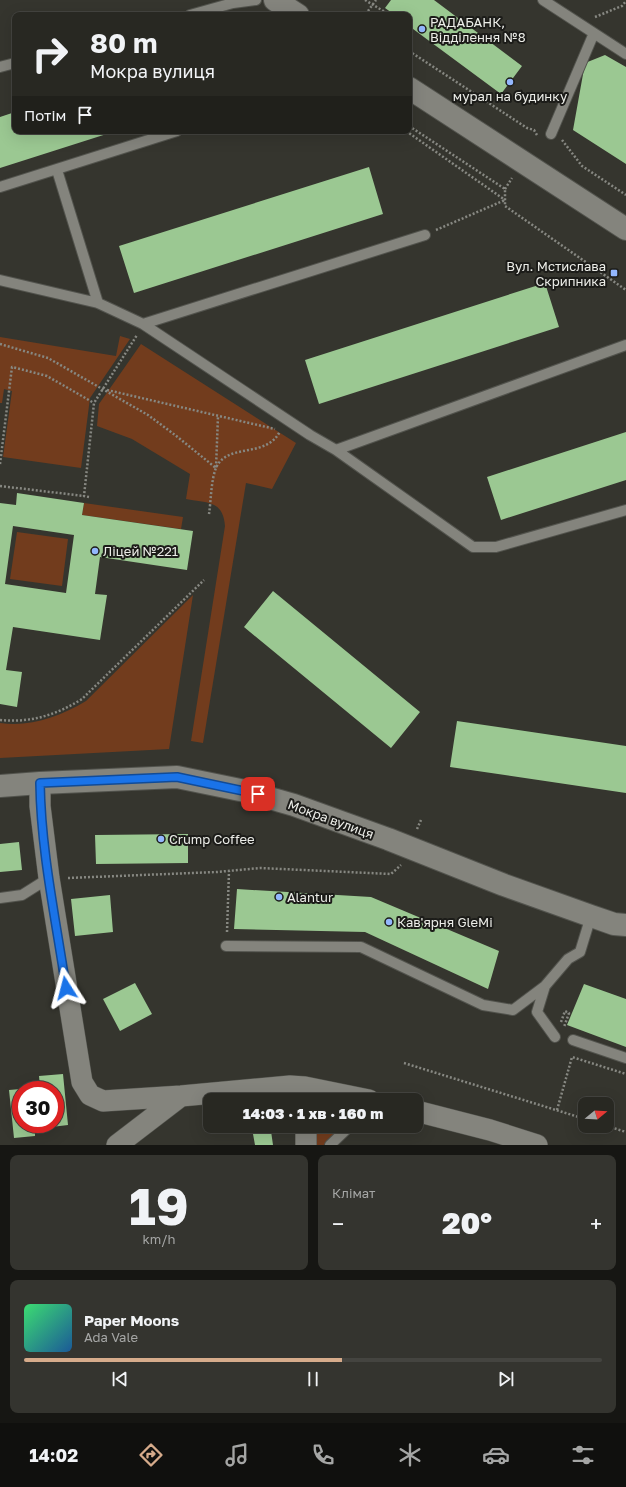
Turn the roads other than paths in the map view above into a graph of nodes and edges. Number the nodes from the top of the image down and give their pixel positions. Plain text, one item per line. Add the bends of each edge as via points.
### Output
1 (256, 0) edge
2 (275, 0) edge
3 (543, 0) edge
4 (201, 12) edge
5 (293, 12) edge
6 (594, 33) junction
7 (626, 54) edge
8 (12, 64) edge
9 (0, 67) edge
10 (412, 90) edge
11 (168, 134) edge
12 (551, 134) road end
13 (57, 170) junction
14 (0, 187) edge
15 (626, 229) edge
16 (425, 235) road end
17 (0, 280) edge
18 (98, 303) junction
19 (143, 324) junction
20 (626, 345) edge
21 (336, 450) junction
22 (626, 510) edge
23 (40, 783) junction
24 (0, 786) edge
25 (48, 878) junction
26 (0, 898) edge
27 (591, 916) junction
28 (626, 925) edge
29 (226, 946) road end
30 (545, 986) junction
31 (555, 1037) dead end
32 (573, 1040) dead end
33 (626, 1058) edge
34 (214, 1093) edge
35 (304, 1093) edge
36 (203, 1094) edge
37 (181, 1096) junction
38 (423, 1113) edge
39 (306, 1133) edge
40 (343, 1133) edge
41 (117, 1145) edge
42 (306, 1145) edge
43 (330, 1145) edge
44 (537, 1145) edge

1 - 4 lane
2 - 5 street
3 - 6 lane
6 - 7 lane
6 - 12 lane
8 - 9 lane
10 - 15 street
11 - 13 lane
13 - 14 lane
13 - 18 lane
16 - 19 lane
17 - 18 lane
18 - 19 lane
19 - 21 lane
20 - 21 lane
21 - 22 lane via 473,547 496,547
23 - 24 street, Мокра вулиця
23 - 25 street
23 - 27 street, Мокра вулиця via 177,777 245,791 294,805
25 - 26 lane via 22,895
25 - 37 street via 82,1082 90,1095 103,1101
27 - 28 street, Мокра вулиця via 614,924
27 - 30 lane via 580,952 568,958
29 - 30 lane via 361,948 483,1005 513,1010
30 - 31 lane via 536,1012
32 - 33 lane
34 - 35 street via 290,1086
36 - 37 street
37 - 41 street
38 - 44 street
39 - 42 street
40 - 43 lane

